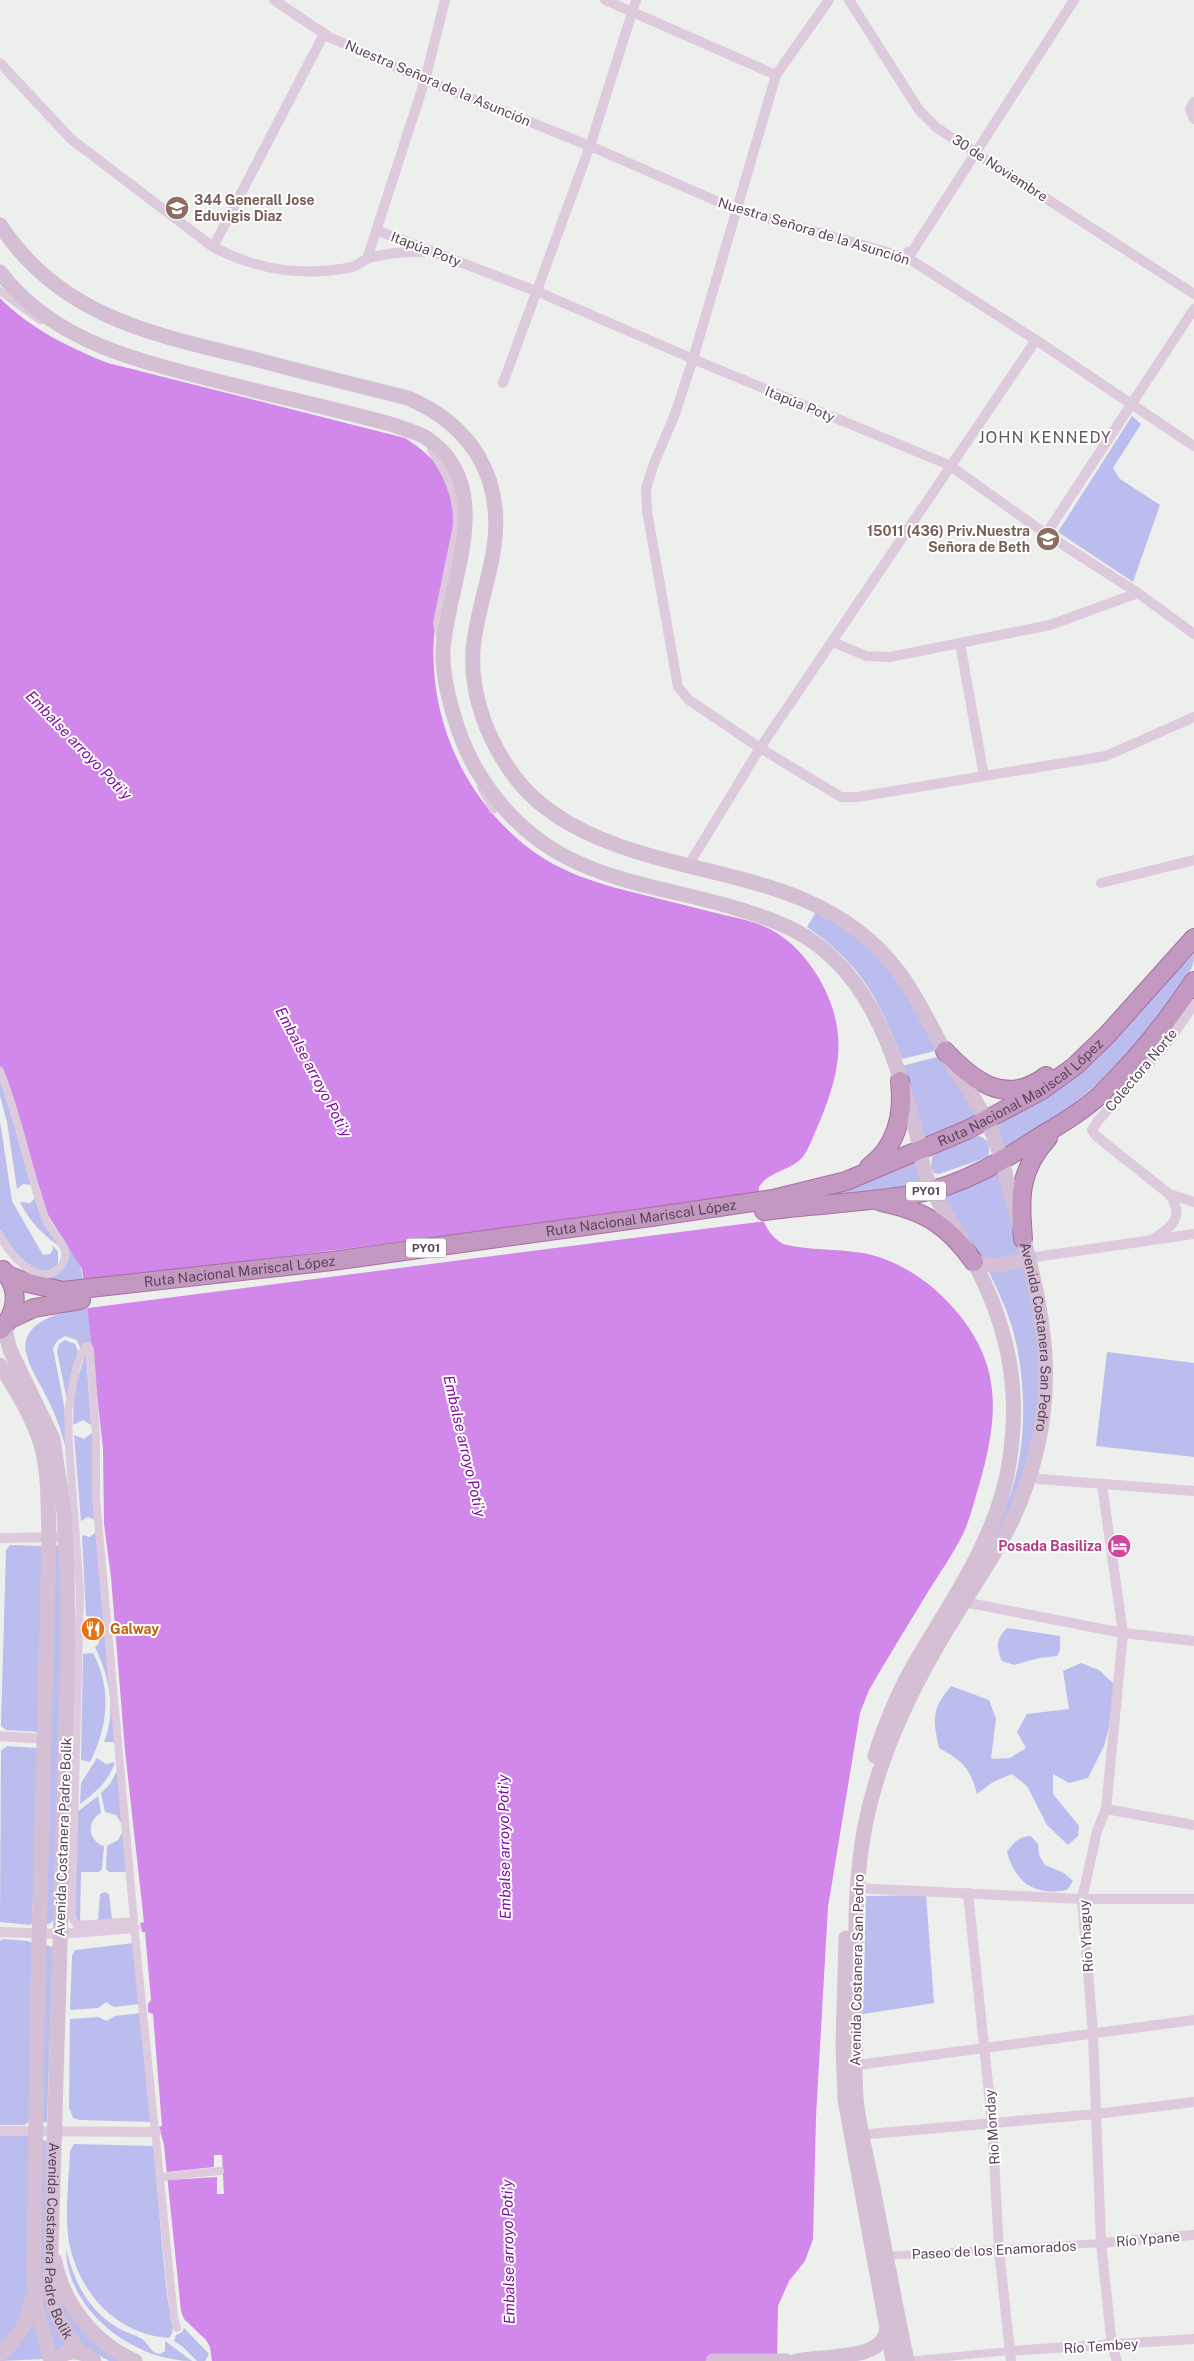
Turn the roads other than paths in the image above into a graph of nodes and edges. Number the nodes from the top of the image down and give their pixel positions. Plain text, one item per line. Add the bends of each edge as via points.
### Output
1 (274, 0) edge
2 (445, 0) edge
3 (605, 0) edge
4 (636, 0) edge
5 (829, 0) edge
6 (849, 0) edge
7 (1074, 0) edge
8 (632, 11) junction
9 (324, 34) junction
10 (0, 63) edge
11 (776, 75) junction
12 (424, 80) junction
13 (590, 146) junction
14 (976, 151) junction
15 (735, 209) junction
16 (0, 225) edge
17 (376, 230) junction
18 (213, 247) junction
19 (437, 253) junction
20 (908, 255) junction
21 (367, 259) junction
22 (0, 272) edge
23 (0, 279) edge
24 (0, 291) edge
25 (536, 291) junction
26 (1194, 294) edge
27 (1194, 309) edge
28 (54, 328) junction
29 (1036, 340) junction
30 (693, 360) junction
31 (503, 383) dead end
32 (1132, 405) junction
33 (1194, 446) edge
34 (949, 465) junction
35 (1046, 534) junction
36 (1138, 593) junction
37 (1194, 634) edge
38 (833, 642) junction
39 (960, 644) junction
40 (1194, 717) edge
41 (760, 748) junction
42 (984, 776) junction
43 (493, 810) dead end
44 (1194, 860) edge
45 (688, 866) junction
46 (1101, 882) dead end
47 (1194, 938) edge
48 (1194, 981) edge
49 (1148, 992) junction
50 (1194, 1004) edge
51 (945, 1052) junction
52 (0, 1071) edge
53 (900, 1081) junction
54 (987, 1121) junction
55 (1062, 1123) junction
56 (920, 1151) junction
57 (1001, 1161) junction
58 (846, 1181) junction
59 (933, 1190) junction
60 (1169, 1194) junction
61 (868, 1199) junction
62 (1194, 1202) edge
63 (773, 1204) junction
64 (1194, 1234) edge
65 (0, 1236) edge
66 (1023, 1239) junction
67 (1154, 1240) junction
68 (1029, 1258) junction
69 (974, 1262) junction
70 (4, 1271) edge
71 (78, 1295) junction
72 (4, 1325) edge
73 (0, 1365) edge
74 (1031, 1473) junction
75 (1102, 1485) junction
76 (1194, 1491) edge
77 (49, 1537) junction
78 (65, 1537) junction
79 (0, 1538) edge
80 (964, 1602) junction
81 (1123, 1633) junction
82 (1194, 1641) edge
83 (0, 1736) edge
84 (45, 1739) junction
85 (1106, 1809) junction
86 (1194, 1825) edge
87 (856, 1888) junction
88 (968, 1893) junction
89 (1082, 1899) junction
90 (1194, 1899) edge
91 (134, 1925) junction
92 (0, 1932) edge
93 (40, 1933) junction
94 (60, 1934) junction
95 (1194, 2020) edge
96 (1093, 2034) junction
97 (985, 2047) junction
98 (850, 2066) junction
99 (1194, 2102) edge
100 (1096, 2114) junction
101 (992, 2122) junction
102 (0, 2131) edge
103 (37, 2131) junction
104 (56, 2131) junction
105 (156, 2132) junction
106 (857, 2135) junction
107 (220, 2171) dead end
108 (160, 2177) junction
109 (1194, 2235) edge
110 (50, 2237) junction
111 (1102, 2243) junction
112 (999, 2250) junction
113 (886, 2256) junction
114 (34, 2286) junction
115 (887, 2324) junction
116 (177, 2328) dead end
117 (1194, 2339) edge
118 (1112, 2346) junction
119 (0, 2354) edge
120 (1010, 2356) edge
121 (91, 2358) edge
122 (52, 2361) edge
123 (135, 2361) edge
124 (713, 2361) edge
125 (786, 2361) edge
126 (796, 2361) edge
127 (894, 2361) edge
128 (907, 2361) edge
129 (1116, 2361) edge

1 - 9 street, Nuestra Señora de la Asunción
2 - 12 street
3 - 8 street
4 - 8 street
5 - 11 street
6 - 14 street, 30 de Noviembre via 919,110 938,128
7 - 14 street
8 - 11 street
8 - 13 street
9 - 12 street, Nuestra Señora de la Asunción
9 - 18 street
10 - 18 street via 71,139
11 - 15 street
12 - 13 street, Nuestra Señora de la Asunción
12 - 17 street
13 - 15 street, Nuestra Señora de la Asunción
13 - 25 street
14 - 20 street
14 - 26 street, 30 de Noviembre
15 - 20 street, Nuestra Señora de la Asunción
15 - 30 street
16 - 45 main road, Avenida Costanera San Pedro via 22,254 57,286 113,320 155,335 408,398 432,408 466,436 482,460 489,478 496,519 494,547 474,646 476,694 487,730 513,774 550,812 589,834 628,850
17 - 19 street, Itapúa Poty
17 - 21 street
18 - 21 street via 259,266 308,273 354,266
19 - 21 street via 403,251
19 - 25 street, Itapúa Poty
20 - 29 street, Nuestra Señora de la Asunción
22 - 53 main road, Avenida Costanera San Pedro via 22,297 56,325 101,348 148,363 394,425 427,438 438,447 456,472 466,506 464,544 443,648 445,682 469,756 500,804 548,848 579,865 766,918 799,933 827,952 854,980 874,1009
23 - 28 street via 23,304
24 - 28 street
25 - 30 street, Itapúa Poty
25 - 31 street
27 - 32 street
28 - 43 street via 111,357 402,431 427,444 448,476 458,512 437,623 443,700 458,749
29 - 32 street, Nuestra Señora de la Asunción
29 - 34 street
30 - 34 street, Itapúa Poty
30 - 41 street via 646,489 647,511 678,687 689,700
32 - 33 street, Nuestra Señora de la Asunción
32 - 35 street
34 - 35 street, Itapúa Poty
34 - 38 street
35 - 36 street, Itapúa Poty
36 - 37 street, Itapúa Poty
36 - 39 street via 1050,624
38 - 39 street via 866,656 890,657
38 - 41 street
39 - 42 street
40 - 42 street via 1106,756
41 - 42 street via 841,797
41 - 45 street
44 - 46 street
45 - 51 main road, Avenida Costanera San Pedro via 802,897 861,932 900,974
47 - 49 highway, Ruta Nacional Mariscal López / PY01
48 - 55 highway, Ruta Nacional Mariscal López / PY01 via 1130,1064 1098,1096
49 - 51 highway via 1126,1002 1051,1071 1031,1085 1005,1090 985,1085 971,1077
49 - 54 highway, Ruta Nacional Mariscal López / PY01 via 1075,1066 1036,1094
50 - 60 street, Colectora Norte via 1169,1040 1092,1130
51 - 54 main road, Avenida Costanera San Pedro
52 - 65 street via 46,1220 65,1250 64,1262 50,1273 32,1271 12,1256
53 - 56 main road, Avenida Costanera San Pedro
53 - 58 highway via 901,1117 892,1142 877,1161
54 - 56 highway, Ruta Nacional Mariscal López / PY01
54 - 57 main road, Avenida Costanera San Pedro
55 - 57 highway, Ruta Nacional Mariscal López / PY01
55 - 66 highway via 1037,1150 1025,1174 1020,1202
56 - 58 highway, Ruta Nacional Mariscal López / PY01
56 - 59 main road, Avenida Costanera San Pedro
57 - 59 highway, Ruta Nacional Mariscal López / PY01
57 - 66 main road, Avenida Costanera San Pedro
58 - 63 highway, Ruta Nacional Mariscal López / PY01
59 - 61 highway, Ruta Nacional Mariscal López / PY01
59 - 69 main road, Avenida Costanera San Pedro
60 - 62 street
60 - 67 street via 1177,1212 1174,1222
61 - 63 highway, Ruta Nacional Mariscal López / PY01
61 - 69 highway via 905,1208 938,1222 960,1241
63 - 71 highway, Ruta Nacional Mariscal López / PY01
64 - 67 street
66 - 68 main road, Avenida Costanera San Pedro
67 - 68 street
68 - 69 main road via 1003,1265
68 - 74 main road, Avenida Costanera San Pedro via 1042,1326 1047,1375 1043,1423
69 - 98 main road, Avenida Costanera San Pedro via 996,1307 1008,1344 1013,1389 1013,1442 1006,1479 990,1530 897,1698 867,1780 854,1830 846,1889
70 - 71 highway, Ruta Nacional Mariscal López / PY01 via 48,1289
70 - 72 highway, Ruta Nacional Mariscal López / PY01 via 13,1285 15,1296 14,1308
71 - 72 highway, Ruta Nacional Mariscal López / PY01 via 34,1308
72 - 78 main road, Avenida Costanera Padre Bolik via 10,1350 53,1439
73 - 77 main road, Avenida Costanera Padre Bolik via 42,1449
74 - 75 street via 1039,1479
74 - 80 main road, Avenida Costanera San Pedro via 1006,1531
75 - 76 street
75 - 81 street, Río Yhaguy
77 - 78 street
77 - 79 street
77 - 84 main road, Avenida Costanera Padre Bolik
78 - 94 main road, Avenida Costanera Padre Bolik via 68,1646
80 - 81 street
80 - 87 main road, Avenida Costanera San Pedro via 921,1675 885,1755 866,1818
81 - 82 street
81 - 85 street, Río Yhaguy
83 - 84 street
84 - 93 main road, Avenida Costanera Padre Bolik
85 - 86 street
85 - 89 street, Río Yhaguy via 1097,1831
87 - 88 street
87 - 98 main road, Avenida Costanera San Pedro
88 - 89 street
88 - 97 street, Río Monday
89 - 90 street
89 - 96 street, Río Yhaguy
91 - 91 street via 96,1498 96,1436 90,1349 87,1346 76,1368 68,1412 80,1594 72,1914 77,1925
91 - 94 street
91 - 105 street
92 - 93 street
93 - 94 street
93 - 103 main road, Avenida Costanera Padre Bolik
94 - 104 main road, Avenida Costanera Padre Bolik
95 - 96 street
96 - 97 street
96 - 100 street, Río Yhaguy
97 - 98 street
97 - 101 street, Río Monday
98 - 106 main road, Avenida Costanera San Pedro via 857,2105
99 - 100 street
100 - 101 street
100 - 111 street, Río Yhaguy
101 - 106 street
101 - 112 street, Río Monday
102 - 103 street
103 - 104 street
103 - 114 main road, Avenida Costanera Padre Bolik
104 - 105 street
104 - 110 main road, Avenida Costanera Padre Bolik
105 - 108 street
106 - 113 main road, Avenida Costanera San Pedro
106 - 115 main road, Avenida Costanera San Pedro
107 - 108 street
108 - 116 street
109 - 111 street, Río Ypane
110 - 121 main road, Avenida Costanera Padre Bolik via 52,2305 58,2320
110 - 123 main road via 58,2276 81,2318 108,2345
111 - 112 street, Paseo de los Enamorados
111 - 118 street, Río Yhaguy
112 - 113 street, Paseo de los Enamorados
112 - 120 street, Río Monday
113 - 128 main road, Avenida Costanera San Pedro
114 - 119 main road via 26,2322
114 - 122 main road, Avenida Costanera Padre Bolik via 39,2322
115 - 126 main road via 884,2342 873,2352
115 - 127 main road, Avenida Costanera San Pedro
117 - 118 street, Río Tembey
118 - 120 street, Río Tembey
118 - 129 street, Río Yhaguy
120 - 128 street
121 - 122 main road, Avenida Costanera Padre Bolik via 64,2354
124 - 125 main road
127 - 128 main road

